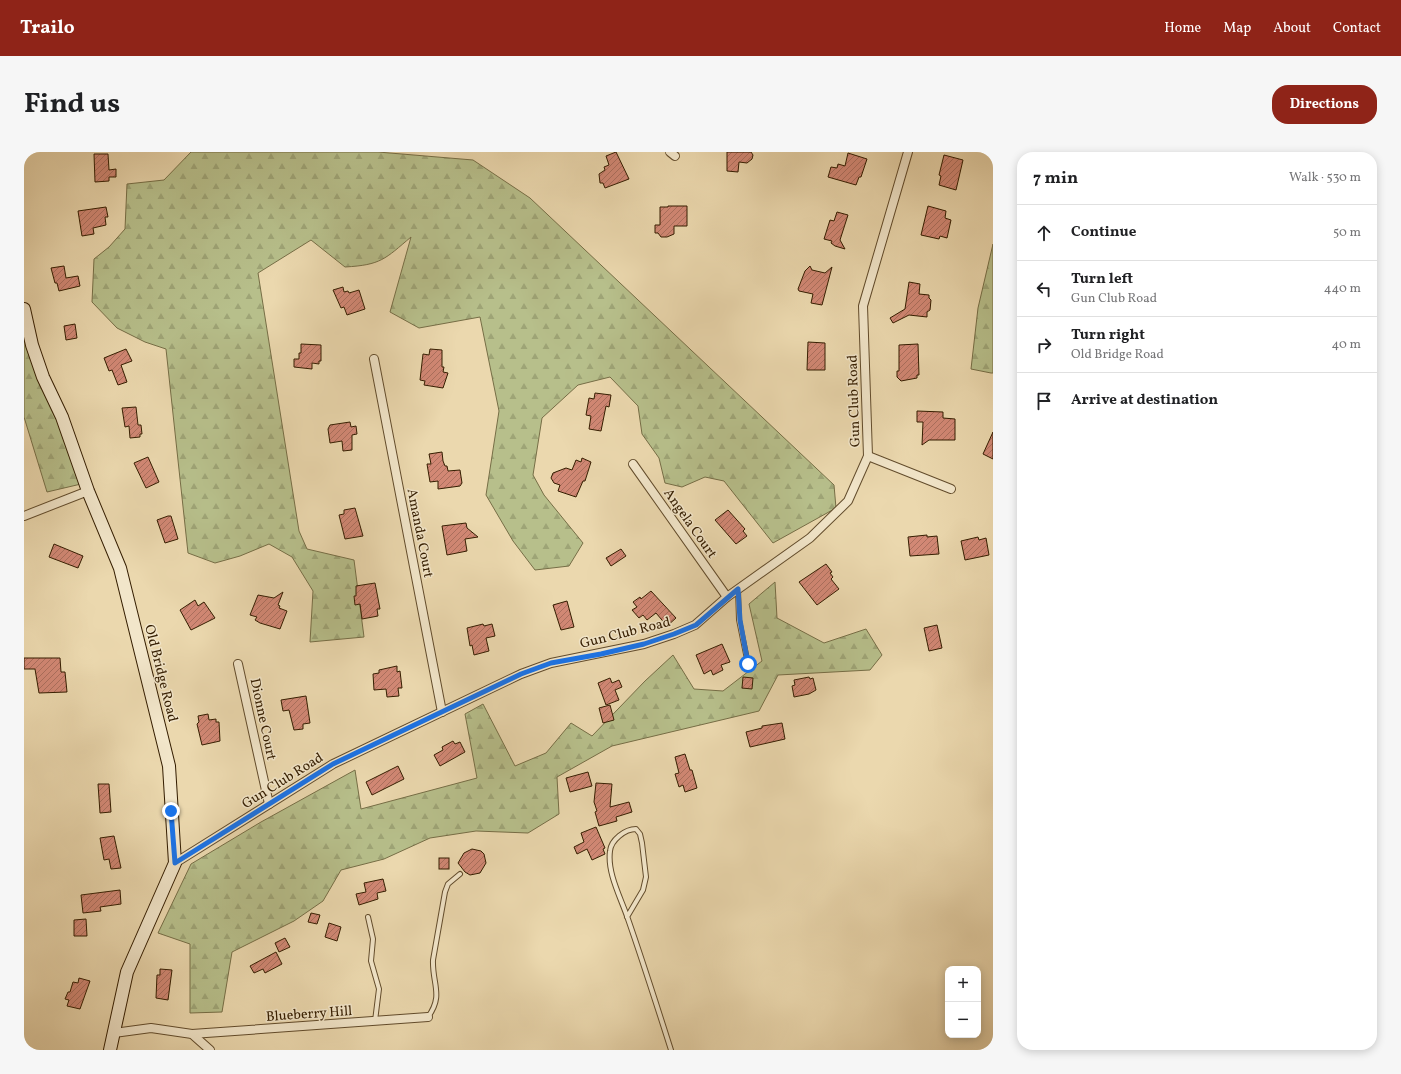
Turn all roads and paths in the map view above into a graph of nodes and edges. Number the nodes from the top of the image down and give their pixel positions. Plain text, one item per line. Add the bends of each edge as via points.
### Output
1 (908, 152) edge
2 (24, 309) edge
3 (374, 359) dead end
4 (868, 456) junction
5 (633, 464) dead end
6 (952, 489) dead end
7 (88, 491) junction
8 (24, 516) edge
9 (738, 589) junction
10 (728, 597) junction
11 (238, 664) dead end
12 (748, 664) dead end
13 (442, 712) junction
14 (269, 804) junction
15 (175, 863) junction
16 (460, 874) dead end
17 (368, 917) dead end
18 (627, 917) junction
19 (428, 1018) joint
20 (375, 1021) junction
21 (114, 1032) junction
22 (192, 1034) junction
23 (110, 1050) edge
24 (210, 1050) edge
25 (671, 1050) edge

1 - 4 street, Gun Club Road via 863,306
2 - 7 street, Old Bridge Road via 36,357 62,417
3 - 13 street, Amanda Court
4 - 6 street
4 - 9 street, Gun Club Road via 848,501 810,538
5 - 10 street, Angela Court
7 - 8 street
7 - 15 street, Old Bridge Road via 120,568 169,766
9 - 10 street, Gun Club Road
9 - 12 lane via 740,620
10 - 13 street, Gun Club Road via 696,625 674,634 644,644 551,663 521,674
11 - 14 street, Dionne Court
13 - 14 street, Gun Club Road via 333,764
14 - 15 street, Gun Club Road
15 - 21 street, Old Bridge Road via 127,972
16 - 19 lane via 448,884 445,892 432,969 437,998
17 - 20 lane via 373,939 371,961 379,989
18 - 18 lane via 643,890 646,877 640,834 636,830 629,830 615,840 609,853
18 - 25 lane
19 - 20 street, Blueberry Hill
20 - 22 street, Blueberry Hill
21 - 22 street, Blueberry Hill via 151,1028
21 - 23 street, Old Bridge Road
22 - 24 street

